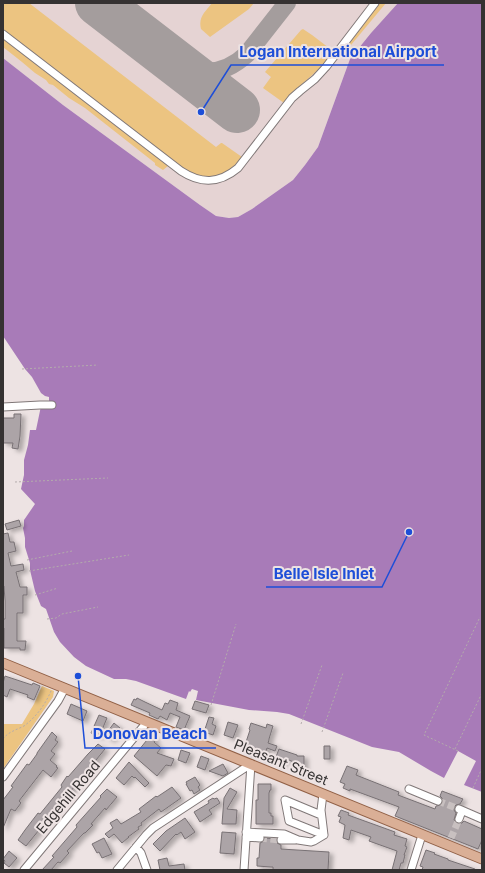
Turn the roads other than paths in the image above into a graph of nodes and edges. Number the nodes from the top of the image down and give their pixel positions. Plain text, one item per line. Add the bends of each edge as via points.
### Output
1 (375, 3) edge
2 (3, 34) edge
3 (52, 405) dead end
4 (4, 407) edge
5 (3, 663) edge
6 (65, 688) junction
7 (147, 722) junction
8 (251, 764) junction
9 (3, 777) edge
10 (408, 789) dead end
11 (323, 794) junction
12 (438, 801) tunnel mouth
13 (321, 815) junction
14 (459, 819) tunnel mouth
15 (482, 819) edge
16 (246, 834) junction
17 (324, 835) junction
18 (422, 835) junction
19 (260, 838) tunnel mouth
20 (281, 840) tunnel mouth
21 (300, 841) junction
22 (136, 846) junction
23 (482, 859) edge
24 (24, 870) edge
25 (117, 870) edge
26 (147, 870) edge
27 (244, 870) edge
28 (411, 870) edge

1 - 2 street via 326,67 292,98 238,168 221,179 212,181 190,177 181,172
3 - 4 street
5 - 6 main road, Pleasant Street
6 - 7 main road, Pleasant Street
6 - 9 street
7 - 8 main road, Pleasant Street
7 - 24 street, Edgehill Road
8 - 11 main road, Pleasant Street
8 - 16 street
8 - 22 street via 157,825
10 - 12 street
11 - 13 street
11 - 18 main road, Pleasant Street
13 - 17 street
13 - 17 street via 285,800 289,821
14 - 15 street via 460,810
16 - 19 street
16 - 21 street via 284,834
16 - 27 street
17 - 21 street via 314,841
18 - 23 main road, Pleasant Street via 449,842
18 - 28 street
20 - 21 street
22 - 25 street
22 - 26 street

